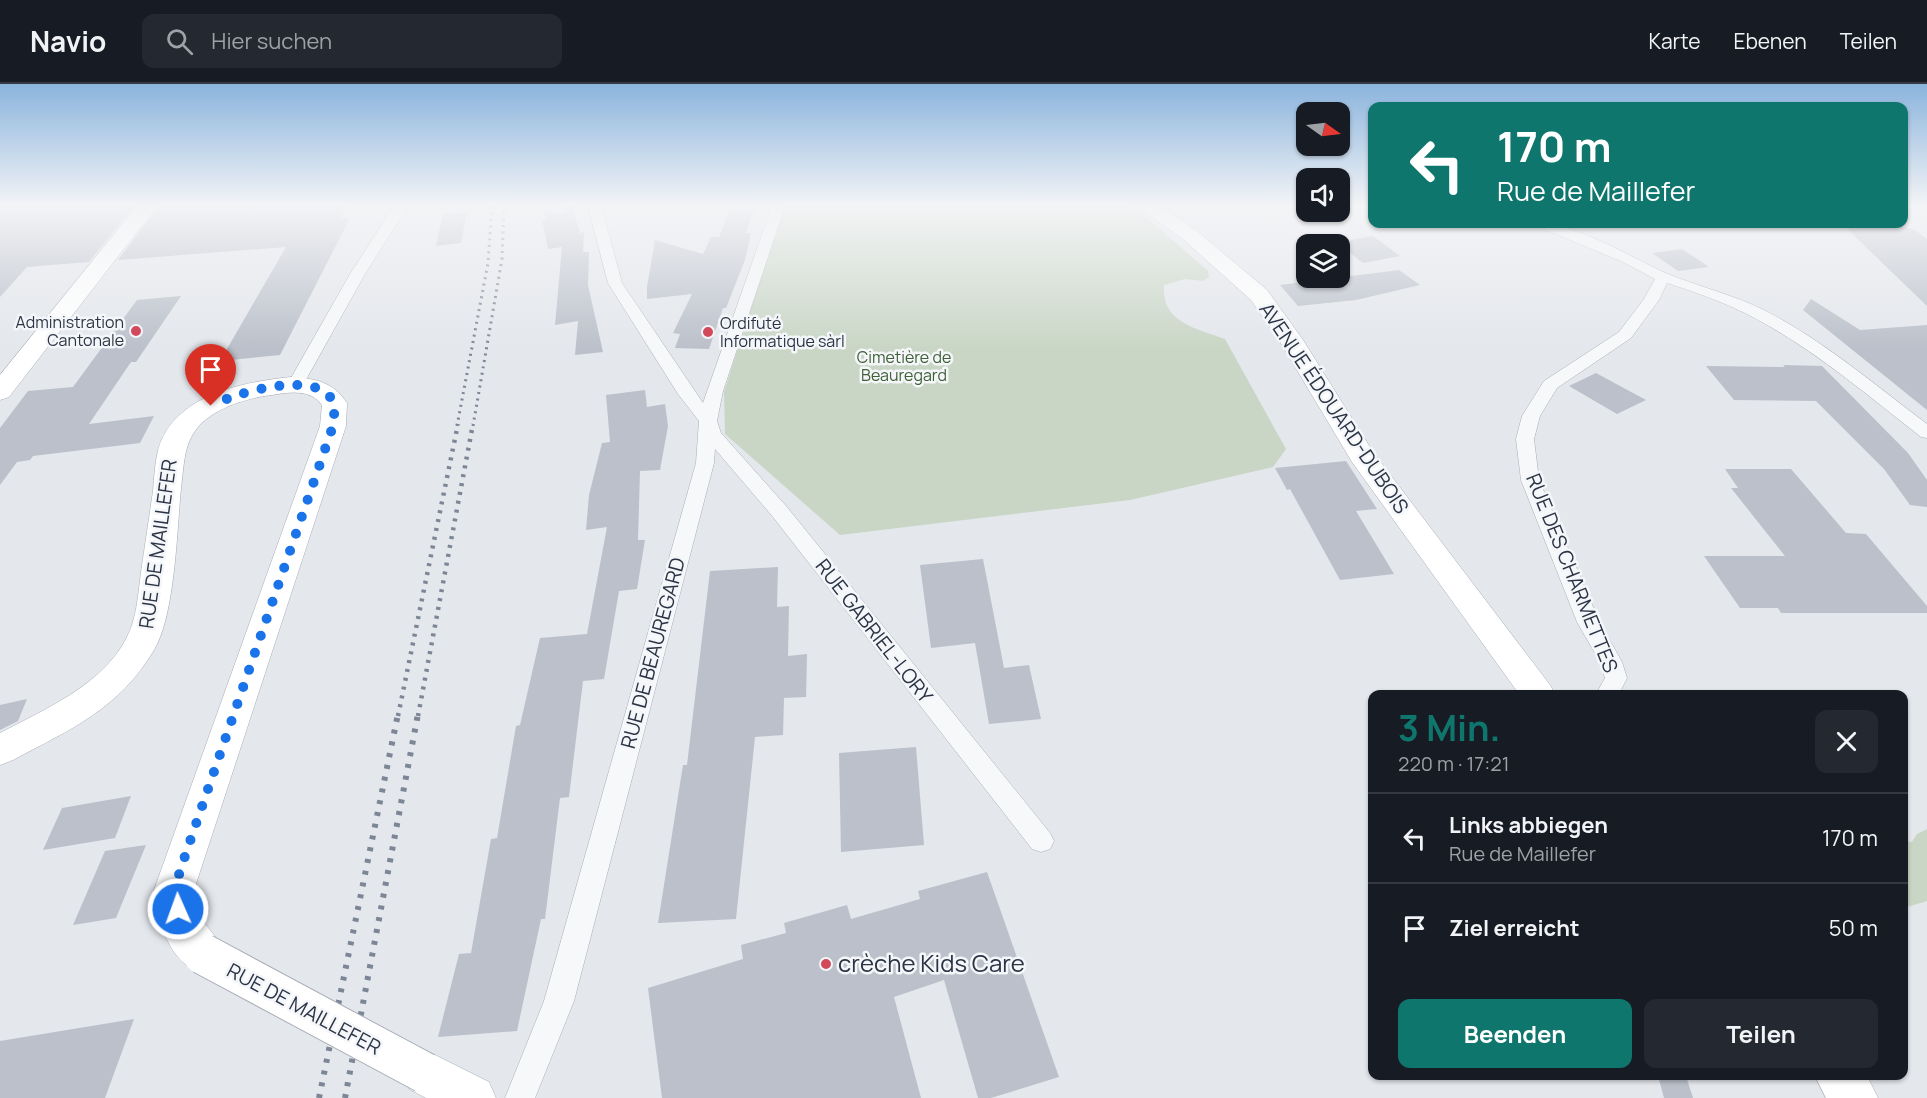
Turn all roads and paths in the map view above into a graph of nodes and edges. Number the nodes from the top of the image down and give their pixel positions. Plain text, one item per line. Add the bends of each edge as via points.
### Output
1 (110, 253) edge
2 (373, 253) edge
3 (607, 253) edge
4 (762, 253) edge
5 (1211, 253) edge
6 (1622, 253) edge
7 (1663, 277) junction
8 (295, 386) junction
9 (0, 392) edge
10 (708, 421) junction
11 (1927, 433) edge
12 (1535, 690) edge
13 (1610, 690) edge
14 (0, 750) edge
15 (1041, 841) dead end
16 (1841, 1080) edge
17 (473, 1098) edge
18 (520, 1098) edge
19 (1855, 1098) edge

1 - 9 street
2 - 8 street
3 - 10 street, RUE GABRIEL-LORY via 615,283
4 - 10 street, RUE DE BEAUREGARD via 714,390
5 - 12 street, AVENUE ÉDOUARD-DUBOIS via 1259,295 1362,456
6 - 7 street
7 - 11 street via 1715,294 1772,321 1820,351
7 - 13 street, RUE DES CHARMETTES via 1625,335 1550,385 1531,416 1525,439 1530,480 1588,622 1611,662 1616,678
8 - 14 street, RUE DE MAILLEFER via 266,387 223,399 180,430 172,449 152,610 142,642 121,672 78,709
8 - 17 street, RUE DE MAILLEFER, bridge via 329,395 334,404 333,426 174,890 182,928 202,954
10 - 15 street, RUE GABRIEL-LORY via 723,450 780,512
10 - 18 street, RUE DE BEAUREGARD via 705,463 559,1001
16 - 19 street

